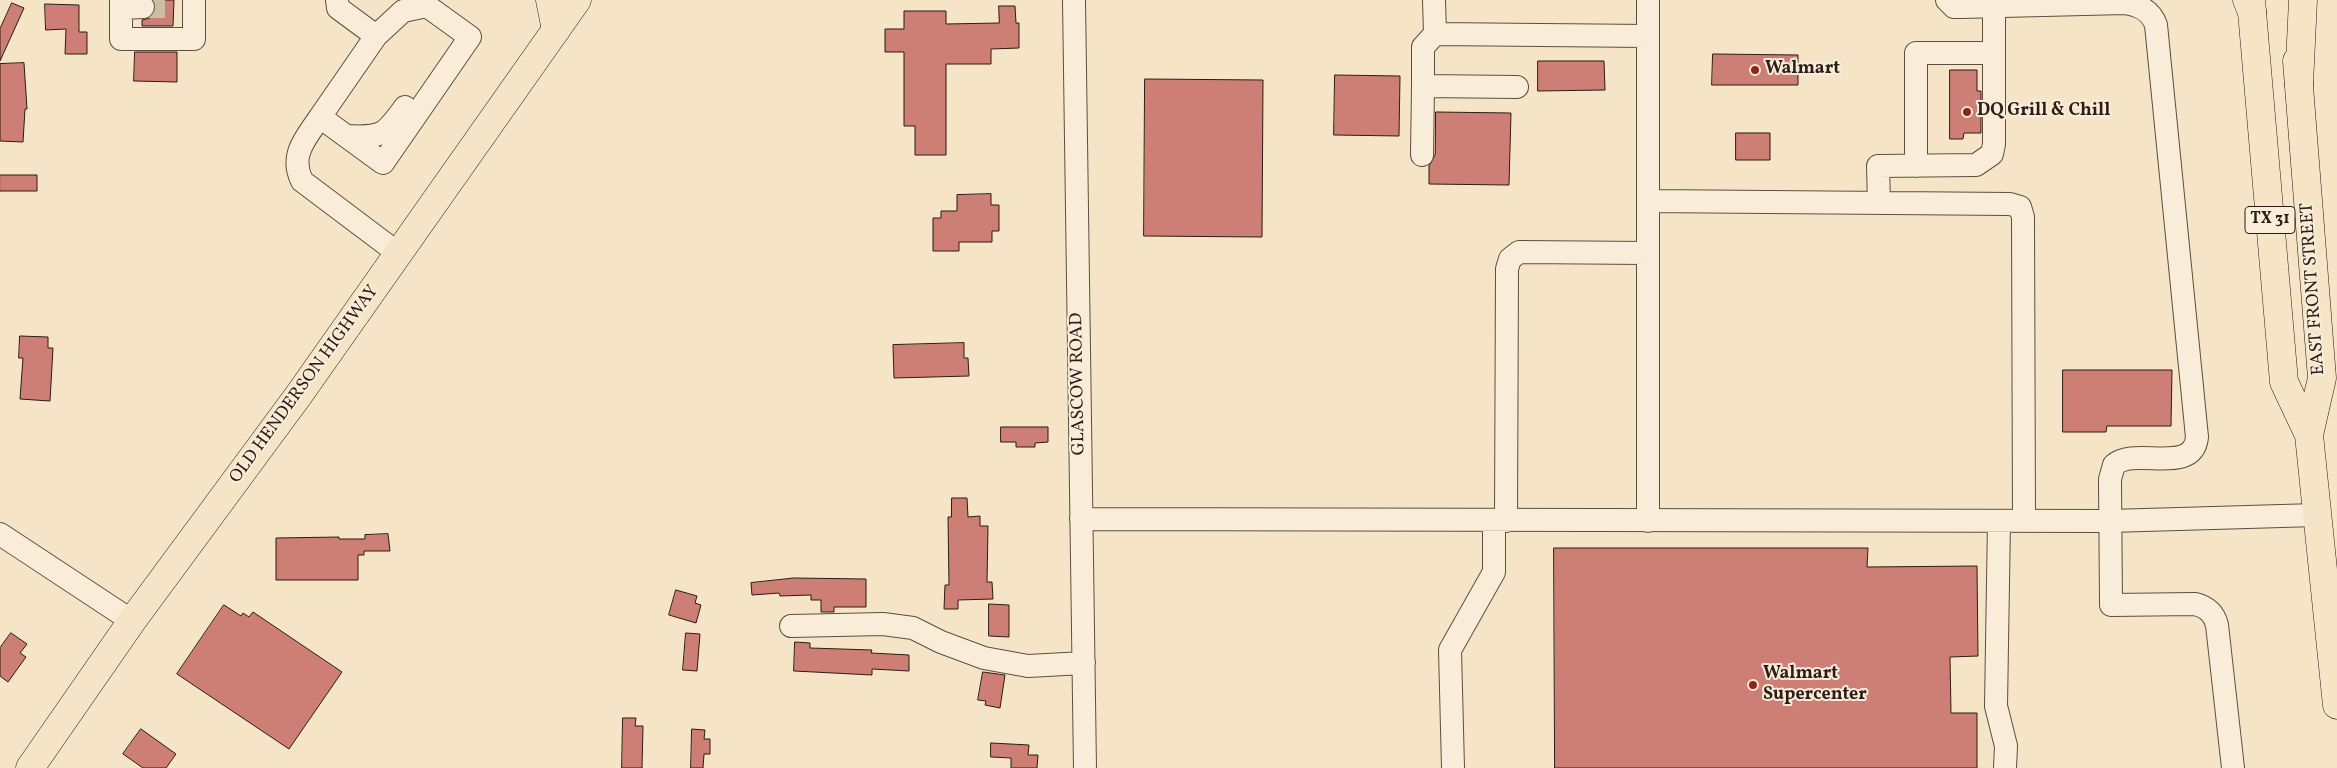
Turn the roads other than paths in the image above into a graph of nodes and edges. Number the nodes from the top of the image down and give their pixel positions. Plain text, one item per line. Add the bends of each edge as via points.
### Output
1 (337, 0) edge
2 (550, 0) edge
3 (577, 0) edge
4 (1074, 0) edge
5 (1434, 0) edge
6 (1648, 0) edge
7 (1947, 0) edge
8 (2292, 0) edge
9 (2303, 0) edge
10 (2250, 4) edge
11 (128, 5) edge
12 (187, 5) edge
13 (1994, 7) junction
14 (556, 30) junction
15 (1435, 34) junction
16 (376, 36) junction
17 (1648, 36) junction
18 (1994, 53) junction
19 (2298, 84) junction
20 (1424, 86) junction
21 (1517, 87) dead end
22 (320, 117) junction
23 (1422, 155) dead end
24 (1916, 166) junction
25 (1648, 201) junction
26 (1878, 203) junction
27 (1648, 252) junction
28 (399, 254) junction
29 (2309, 435) junction
30 (2316, 515) junction
31 (1081, 519) junction
32 (1999, 520) junction
33 (2024, 520) junction
34 (1500, 521) junction
35 (1648, 521) junction
36 (2110, 521) junction
37 (0, 534) edge
38 (132, 621) junction
39 (791, 626) dead end
40 (2333, 639) edge
41 (1084, 663) junction
42 (2337, 705) edge
43 (32, 768) edge
44 (1085, 768) edge
45 (1453, 768) edge
46 (2005, 768) edge
47 (2233, 768) edge

1 - 16 street via 338,8
2 - 14 main road
3 - 14 main road, OLD HENDERSON HIGHWAY
4 - 31 street, GLASCOW ROAD
5 - 15 street
6 - 17 street
7 - 13 street via 1954,7
8 - 19 main road, EAST FRONT STREET / TX 31
9 - 19 main road
10 - 29 main road, EAST FRONT STREET / TX 31 via 2284,382
11 - 12 street via 121,39 194,39
13 - 18 street
13 - 36 street via 2125,2 2142,7 2156,25 2196,443 2193,450 2182,457 2118,461 2110,472
14 - 28 main road, OLD HENDERSON HIGHWAY
15 - 17 street
15 - 20 street via 1423,46
16 - 22 street
16 - 22 street via 403,11 427,6 470,37 383,163
17 - 25 street
18 - 24 street via 1992,154 1976,165
18 - 24 street via 1916,54
19 - 29 main road, EAST FRONT STREET / TX 31 via 2322,378
20 - 21 street
20 - 23 street
22 - 28 street via 298,150 298,172 302,181
24 - 26 street via 1878,166
25 - 26 street
25 - 27 street
26 - 33 street via 2010,204 2020,207 2023,217
27 - 34 street via 1518,252 1510,259 1507,269
27 - 35 street
28 - 38 main road, OLD HENDERSON HIGHWAY
29 - 30 main road, TX 31
30 - 36 street
30 - 40 main road, TX 31
31 - 34 street
31 - 41 street, GLASCOW ROAD
32 - 33 street
32 - 35 street
32 - 46 street via 1996,706 2006,746
33 - 36 street
34 - 35 street
34 - 45 street via 1494,572 1450,650
36 - 47 street via 2111,605 2194,604 2206,608 2215,619
37 - 38 street
38 - 43 main road, OLD HENDERSON HIGHWAY
39 - 41 street via 883,624 913,628 984,658 1028,666
40 - 42 main road, TX 31
41 - 44 street, GLASCOW ROAD

